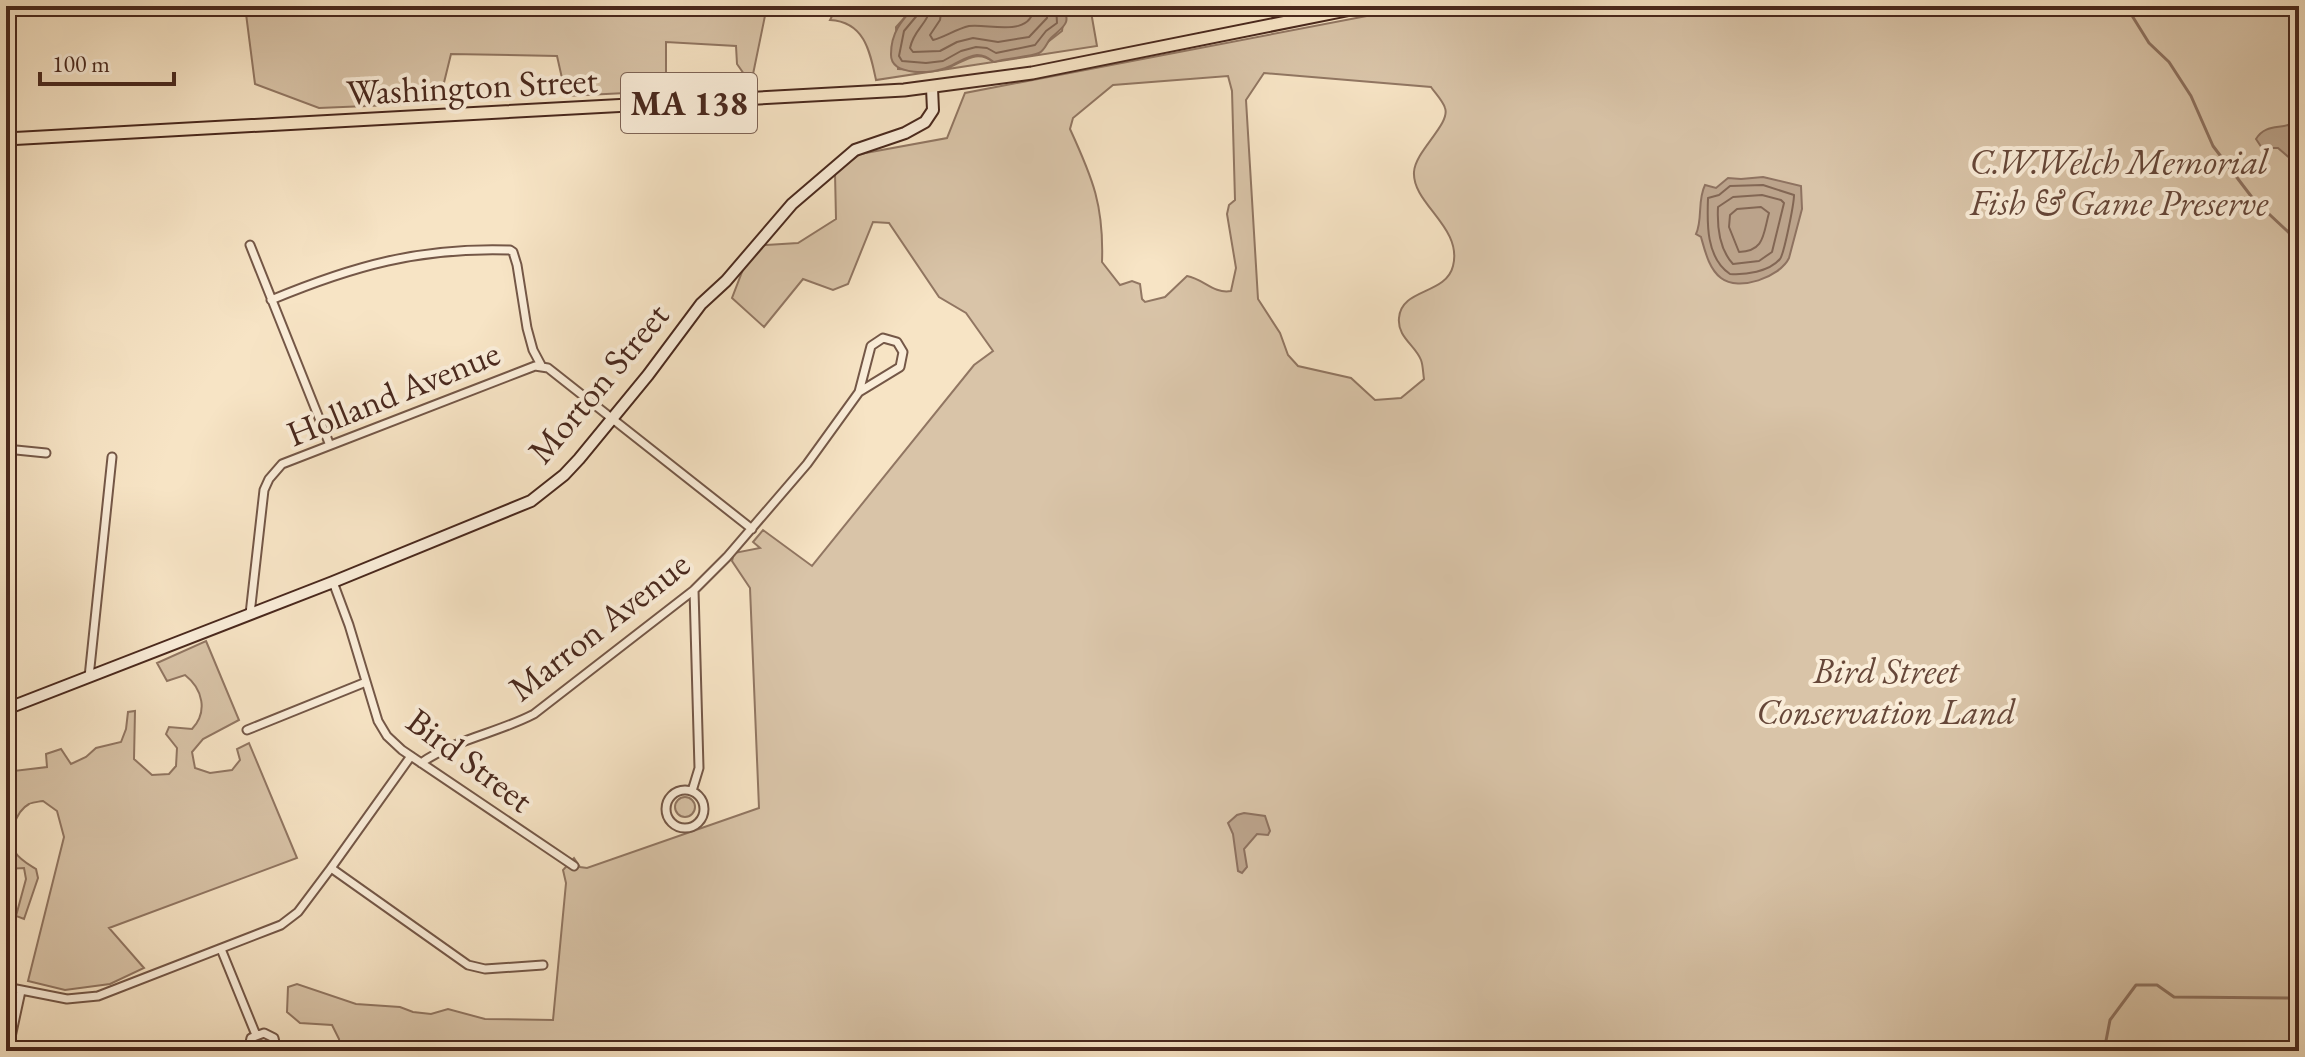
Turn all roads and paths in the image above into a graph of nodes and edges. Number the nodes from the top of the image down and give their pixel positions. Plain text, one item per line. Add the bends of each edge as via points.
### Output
1 (1366, 6) edge
2 (932, 88) junction
3 (6, 139) edge
4 (250, 245) dead end
5 (271, 300) junction
6 (541, 365) junction
7 (859, 392) junction
8 (613, 419) junction
9 (329, 443) junction
10 (6, 449) edge
11 (46, 453) dead end
12 (112, 457) dead end
13 (752, 529) junction
14 (333, 582) junction
15 (694, 590) junction
16 (250, 614) junction
17 (89, 677) junction
18 (366, 682) junction
19 (6, 709) edge
20 (247, 730) dead end
21 (411, 756) junction
22 (421, 763) junction
23 (692, 791) junction
24 (574, 866) dead end
25 (331, 868) junction
26 (221, 949) junction
27 (543, 965) dead end
28 (6, 987) edge
29 (21, 991) junction
30 (256, 1035) junction
31 (8, 1051) edge
32 (248, 1051) edge
33 (277, 1051) edge

1 - 2 main road, Washington Street / MA 138 via 1023,75
2 - 3 main road, Washington Street / MA 138
2 - 8 street, Morton Street via 933,110 925,122 850,154 792,204 701,304
4 - 5 street
5 - 6 street via 379,261 510,250
5 - 9 street
6 - 8 street, Holland Avenue
6 - 9 street, Holland Avenue
7 - 7 street via 871,346 883,338 897,342 903,352 900,367
7 - 13 street, Marron Avenue
8 - 13 street, Holland Avenue
8 - 14 street, Morton Street via 564,475 531,501
9 - 16 street, Holland Avenue via 291,458 269,479
10 - 11 street
12 - 17 street
13 - 15 street, Marron Avenue
14 - 16 street, Morton Street
14 - 18 street, Bird Street
15 - 22 street, Marron Avenue via 534,714 434,753
15 - 23 street via 699,768
16 - 17 street, Morton Street
17 - 19 street, Morton Street
18 - 20 street
18 - 21 street, Bird Street via 387,736
21 - 22 street, Bird Street
21 - 25 street
22 - 24 street, Bird Street
23 - 23 street via 680,791 667,802 668,819 679,827 691,827 701,819 704,806
25 - 26 street via 289,920
25 - 27 street via 468,965
26 - 29 street via 98,996 67,999
26 - 30 street
28 - 29 street
29 - 31 street
30 - 32 street
30 - 33 street via 272,1036

